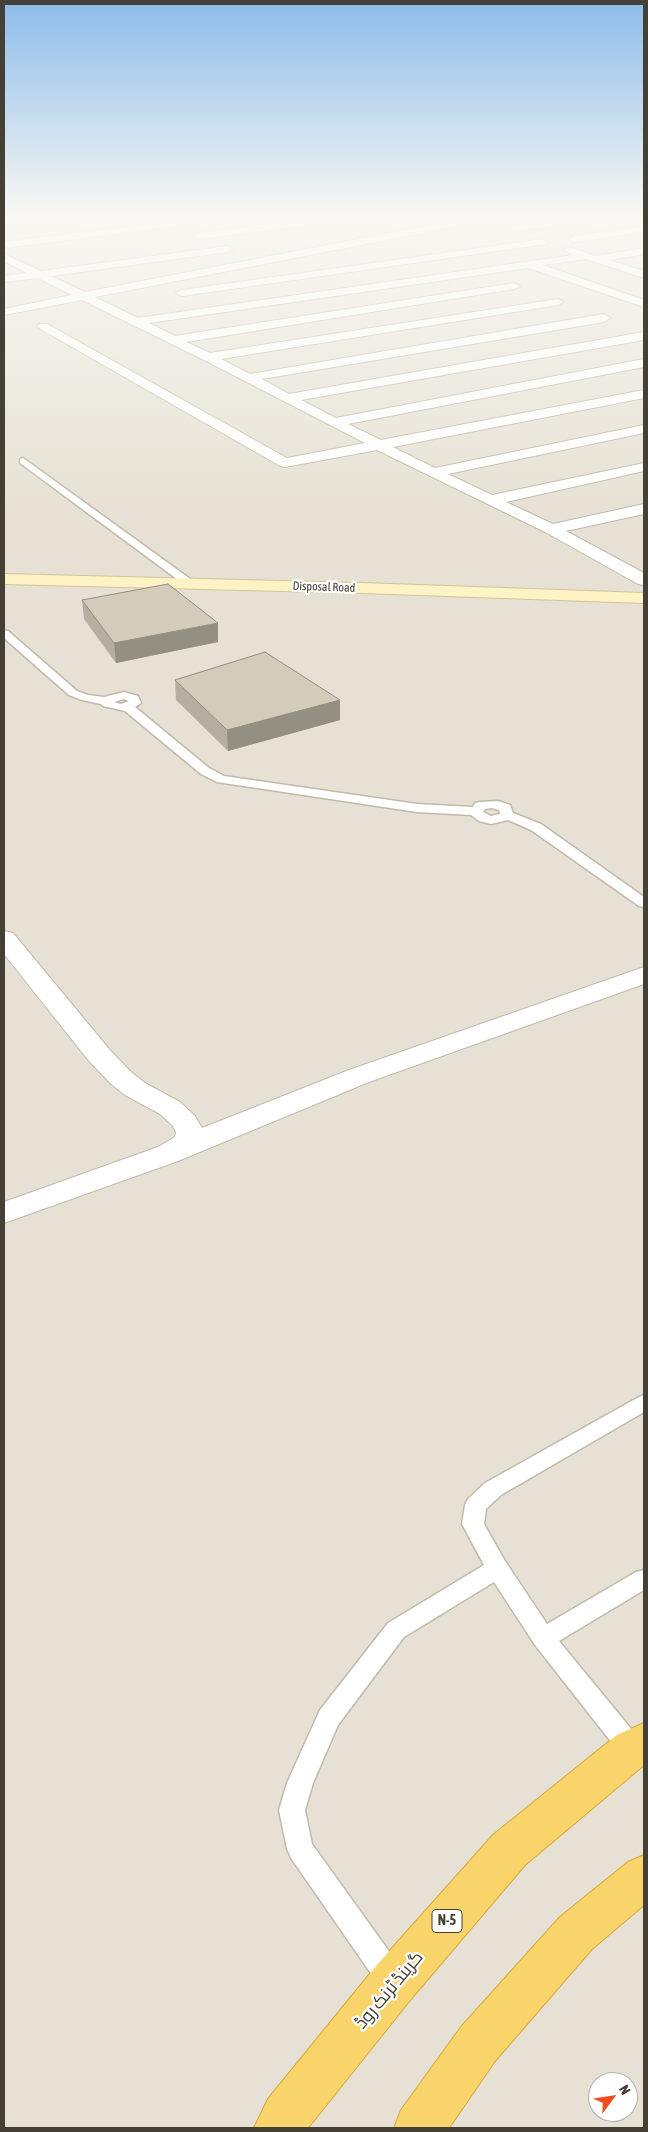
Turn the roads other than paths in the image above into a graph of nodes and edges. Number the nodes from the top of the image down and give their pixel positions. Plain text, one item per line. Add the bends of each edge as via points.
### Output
1 (119, 314) edge
2 (185, 314) edge
3 (345, 314) edge
4 (504, 314) edge
5 (595, 314) edge
6 (134, 322) junction
7 (43, 327) dead end
8 (632, 328) dead end
9 (644, 334) edge
10 (173, 340) junction
11 (208, 357) junction
12 (644, 363) edge
13 (248, 378) junction
14 (644, 394) edge
15 (287, 398) junction
16 (334, 422) junction
17 (644, 429) edge
18 (381, 446) junction
19 (23, 461) dead end
20 (644, 467) edge
21 (433, 473) junction
22 (491, 500) junction
23 (644, 509) edge
24 (551, 529) junction
25 (635, 559) dead end
26 (615, 564) junction
27 (4, 579) edge
28 (644, 580) edge
29 (189, 583) junction
30 (644, 598) edge
31 (4, 633) edge
32 (644, 903) edge
33 (4, 938) edge
34 (17, 972) edge
35 (644, 974) edge
36 (177, 1149) junction
37 (4, 1213) edge
38 (644, 1403) edge
39 (497, 1568) junction
40 (644, 1579) edge
41 (543, 1638) junction
42 (638, 1746) edge
43 (644, 1877) edge
44 (394, 1982) junction
45 (279, 2128) edge
46 (419, 2128) edge

1 - 6 street
2 - 6 street
3 - 10 street
4 - 11 street
5 - 13 street via 609,320
6 - 10 street
7 - 18 street via 280,462 292,463
8 - 9 street
9 - 15 street
10 - 11 street
11 - 13 street
12 - 16 street
13 - 15 street
14 - 18 street
15 - 16 street
16 - 18 street
17 - 21 street
18 - 21 street
19 - 29 lane
20 - 22 street
21 - 22 street
22 - 24 street
23 - 24 street
24 - 26 street
25 - 26 street
26 - 28 street
27 - 29 street, Disposal Road
29 - 30 street, Disposal Road
31 - 32 lane via 73,693 107,702 116,708 128,707 204,771 221,779 418,808 476,811 480,806 493,804 504,808 507,815 536,827
33 - 34 street
34 - 36 street via 121,1078 170,1108 185,1122 190,1139
35 - 36 street via 359,1076
36 - 37 street
38 - 39 lane via 493,1489 476,1504 473,1524
39 - 41 lane
39 - 44 lane via 396,1630 328,1718 292,1810 300,1850
40 - 41 lane
41 - 42 lane
42 - 44 highway, گرینڈ ٹرنک روڈ / N-5 via 509,1850
43 - 46 highway via 576,1933 478,2044
44 - 45 highway, گرینڈ ٹرنک روڈ / N-5

